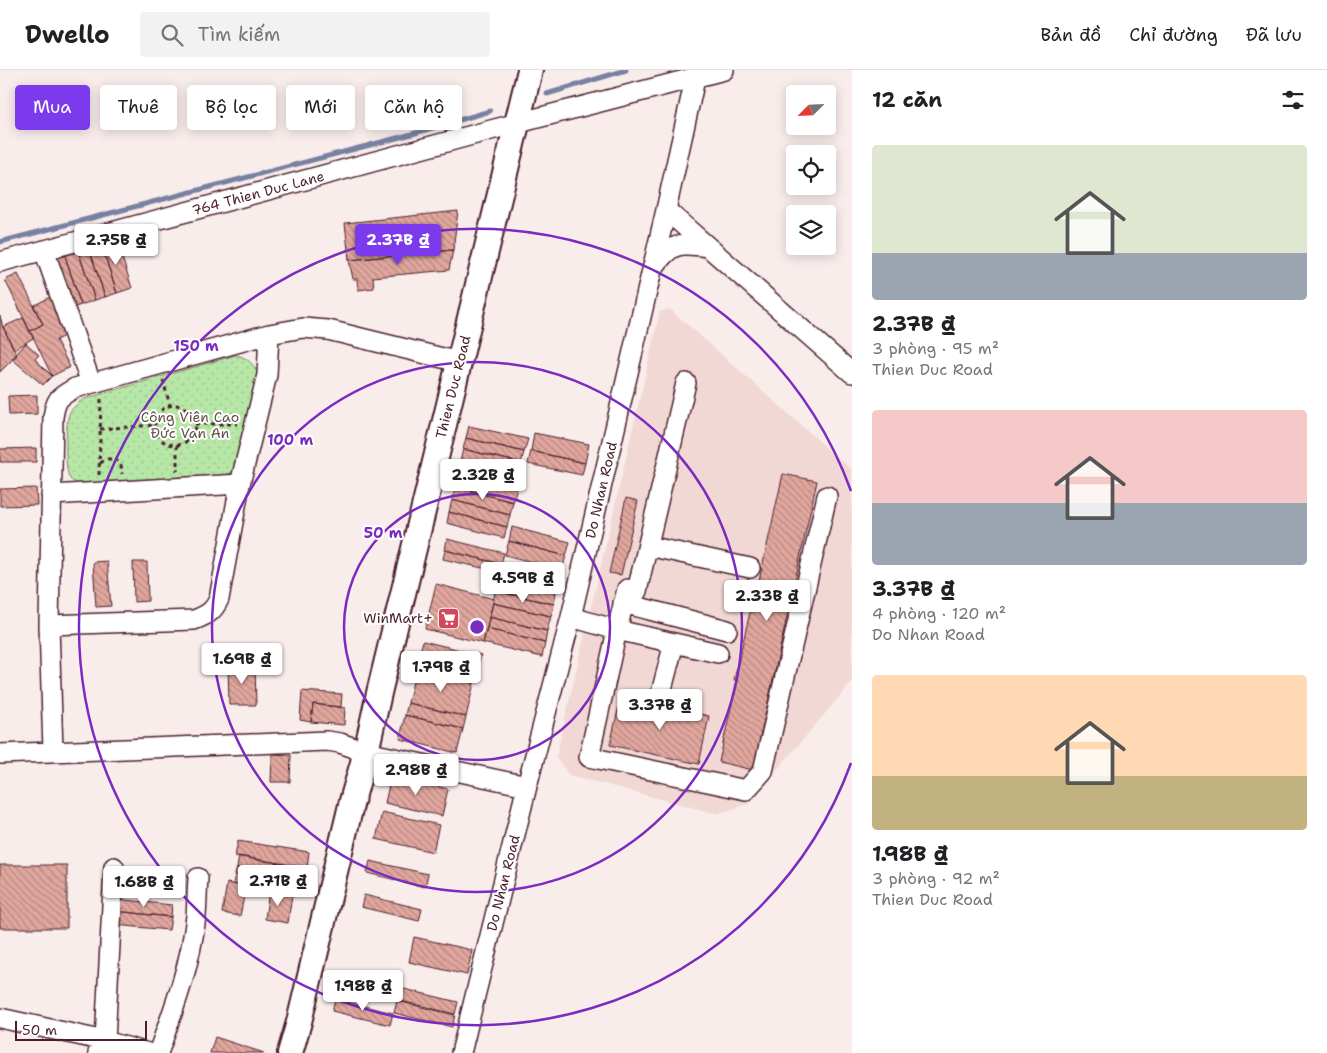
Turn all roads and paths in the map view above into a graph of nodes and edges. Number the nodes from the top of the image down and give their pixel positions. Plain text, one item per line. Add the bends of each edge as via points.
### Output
1 (530, 70) edge
2 (724, 70) edge
3 (696, 74) edge
4 (517, 124) junction
5 (666, 210) junction
6 (708, 246) junction
7 (44, 250) junction
8 (0, 262) edge
9 (653, 268) junction
10 (269, 334) junction
11 (459, 362) junction
12 (852, 373) edge
13 (162, 378) dead end
14 (686, 383) dead end
15 (96, 389) junction
16 (170, 406) junction
17 (195, 424) junction
18 (245, 424) dead end
19 (155, 425) junction
20 (100, 429) junction
21 (177, 445) junction
22 (100, 463) junction
23 (120, 476) dead end
24 (177, 477) dead end
25 (99, 481) dead end
26 (240, 484) junction
27 (51, 495) junction
28 (827, 496) dead end
29 (648, 546) junction
30 (750, 568) dead end
31 (624, 603) junction
32 (571, 617) junction
33 (49, 624) junction
34 (617, 630) junction
35 (727, 630) dead end
36 (674, 643) junction
37 (718, 653) dead end
38 (661, 693) dead end
39 (53, 751) junction
40 (366, 752) junction
41 (0, 754) edge
42 (527, 786) junction
43 (114, 867) dead end
44 (198, 878) dead end
45 (0, 1018) edge
46 (102, 1047) edge
47 (148, 1053) edge
48 (158, 1053) edge
49 (290, 1053) edge
50 (461, 1053) edge

1 - 4 main road, Thien Duc Road
2 - 3 street, 764 Thien Duc Lane
3 - 4 street, 764 Thien Duc Lane
3 - 5 street, Do Nhan Road
4 - 7 street, 764 Thien Duc Lane
4 - 11 main road, Thien Duc Road
5 - 6 street
5 - 9 street, Do Nhan Road
6 - 9 street via 674,246
6 - 12 street
7 - 8 street, 764 Thien Duc Lane
7 - 15 street
9 - 32 street, Do Nhan Road
10 - 11 street via 303,328 328,330
10 - 15 street
10 - 26 street via 267,375
11 - 40 main road, Thien Duc Road
13 - 16 path
14 - 29 street
15 - 20 path
15 - 27 street via 75,388 62,395 55,404
16 - 17 path via 185,408
16 - 19 path via 157,416
17 - 18 path
17 - 21 path via 192,436
19 - 20 path
19 - 21 path via 162,440
20 - 22 path
21 - 24 path
22 - 23 path via 115,459 120,465
22 - 25 path
26 - 27 street
26 - 33 street via 218,599 207,615 178,622
27 - 33 street
28 - 34 street via 763,771 746,790 589,757
29 - 30 street
29 - 31 street via 637,591 627,589
31 - 34 street
31 - 35 street
32 - 34 street
32 - 42 street, Do Nhan Road
33 - 39 street
34 - 36 street
36 - 37 street
36 - 38 street
39 - 40 street via 313,740 340,743
39 - 41 street
40 - 42 street
40 - 49 main road, Thien Duc Road
42 - 50 street, Do Nhan Road
43 - 46 street
44 - 48 street via 196,917 189,955 176,1005
45 - 46 street
46 - 47 street

